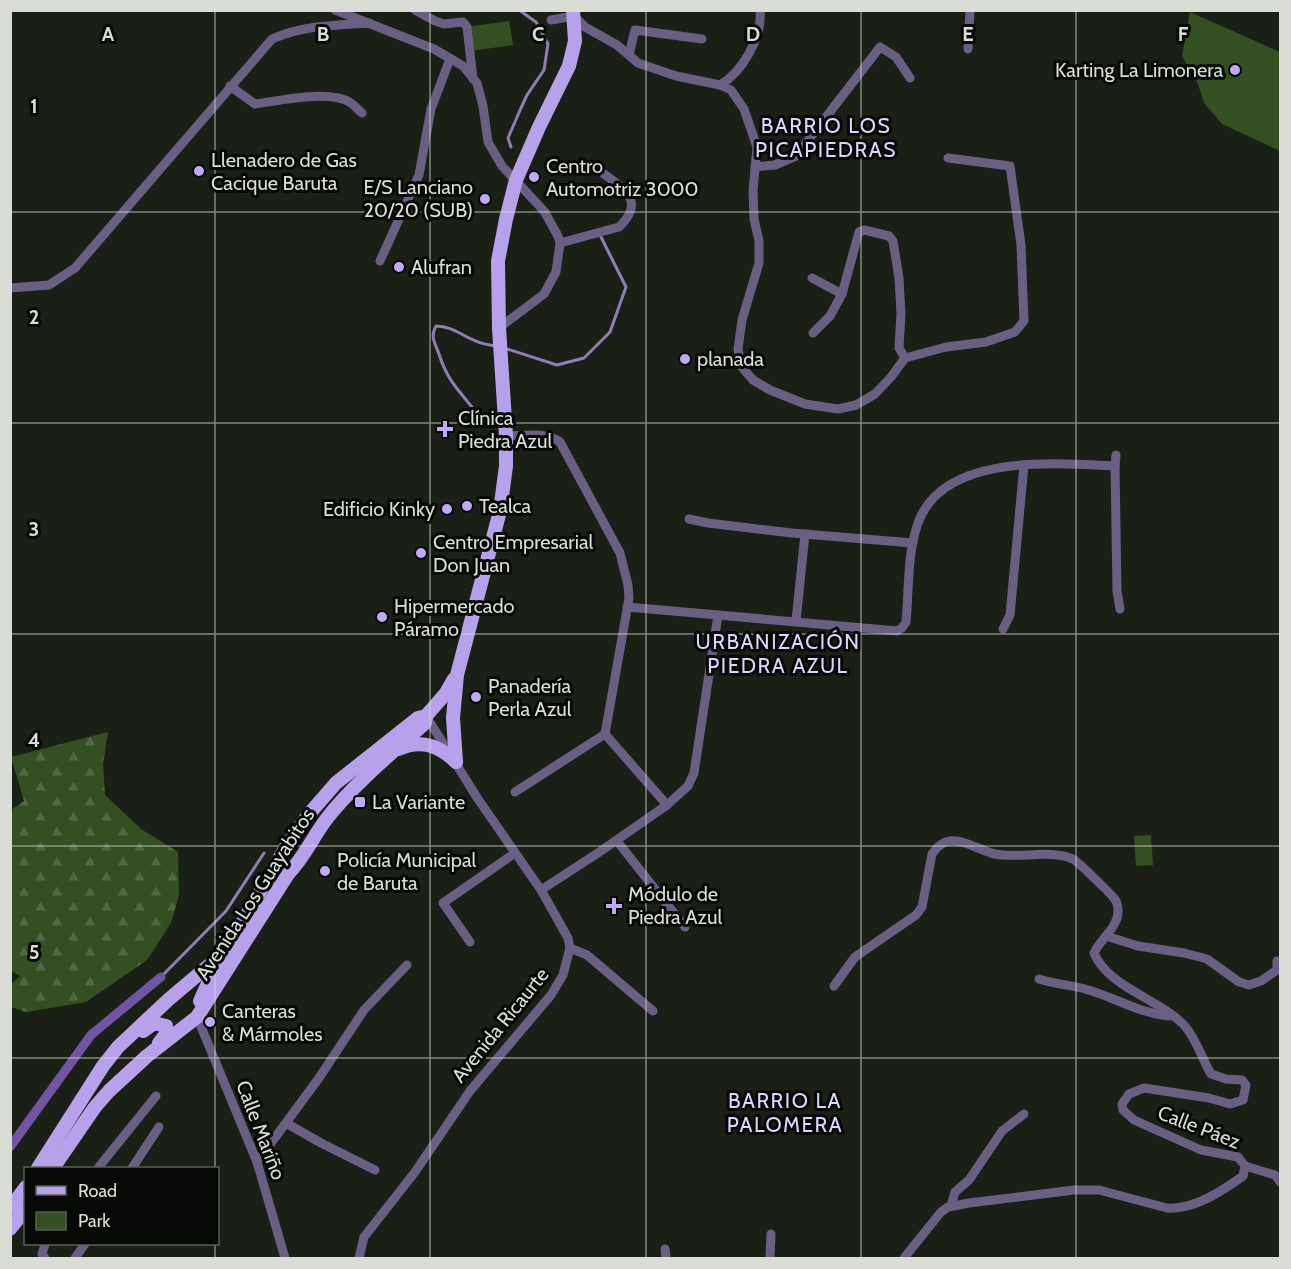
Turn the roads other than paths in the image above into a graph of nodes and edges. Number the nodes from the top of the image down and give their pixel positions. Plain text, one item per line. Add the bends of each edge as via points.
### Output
1 (335, 10) edge
2 (415, 10) edge
3 (760, 10) edge
4 (970, 10) edge
5 (573, 13) edge
6 (551, 20) dead end
7 (370, 23) junction
8 (702, 39) dead end
9 (968, 49) dead end
10 (628, 55) junction
11 (450, 59) junction
12 (910, 78) dead end
13 (473, 79) junction
14 (720, 85) junction
15 (230, 86) junction
16 (362, 113) dead end
17 (948, 158) dead end
18 (755, 167) junction
19 (604, 174) dead end
20 (516, 180) junction
21 (560, 243) junction
22 (380, 261) dead end
23 (812, 278) dead end
24 (10, 288) edge
25 (842, 294) junction
26 (499, 328) junction
27 (813, 333) dead end
28 (905, 358) junction
29 (506, 436) junction
30 (1116, 455) dead end
31 (1024, 465) junction
32 (1115, 466) junction
33 (689, 519) dead end
34 (806, 534) junction
35 (913, 543) junction
36 (627, 607) junction
37 (1120, 609) dead end
38 (718, 615) junction
39 (796, 621) junction
40 (1003, 629) dead end
41 (457, 675) junction
42 (426, 716) junction
43 (605, 734) junction
44 (395, 750) junction
45 (456, 762) junction
46 (515, 792) dead end
47 (667, 805) junction
48 (617, 841) junction
49 (515, 853) junction
50 (541, 890) junction
51 (685, 927) dead end
52 (1106, 936) junction
53 (470, 942) dead end
54 (570, 948) junction
55 (220, 956) junction
56 (1277, 961) dead end
57 (407, 965) dead end
58 (1039, 979) dead end
59 (834, 986) dead end
60 (653, 1011) dead end
61 (1172, 1016) junction
62 (197, 1017) junction
63 (147, 1056) junction
64 (96, 1078) junction
65 (156, 1096) dead end
66 (1024, 1114) dead end
67 (286, 1123) junction
68 (159, 1127) dead end
69 (257, 1162) junction
70 (1245, 1166) junction
71 (39, 1167) edge
72 (53, 1167) edge
73 (99, 1167) edge
74 (133, 1167) edge
75 (375, 1170) dead end
76 (1281, 1182) edge
77 (24, 1190) edge
78 (951, 1206) junction
79 (10, 1208) edge
80 (24, 1212) edge
81 (10, 1229) edge
82 (771, 1234) dead end
83 (84, 1245) edge
84 (75, 1258) edge
85 (285, 1258) edge
86 (359, 1258) edge
87 (770, 1258) edge
88 (904, 1258) edge

1 - 7 street
2 - 13 street via 444,24 463,22 467,27
3 - 14 street via 759,30 741,68
4 - 9 street
5 - 6 street
5 - 10 street via 585,27
5 - 20 main road via 575,41 569,66
7 - 11 street
7 - 15 street via 309,27 272,39
8 - 10 street via 635,30
10 - 14 street via 666,73
11 - 13 street via 463,66
11 - 22 street via 431,109 419,175
12 - 18 street via 896,57 880,47 796,156 775,165
13 - 20 street via 483,106 488,142
14 - 18 street via 731,90 744,109 757,147
15 - 16 street via 255,104 310,97 338,99
15 - 24 street via 75,268 49,285
17 - 28 street via 1010,166 1021,245 1024,321 1015,332 986,342
18 - 28 street via 754,219 759,264 742,320 738,349 741,366 753,380 770,390 805,404 838,409 856,405 875,394
19 - 21 street via 627,190 631,198 631,211 625,221 619,227
20 - 21 street via 544,211
20 - 26 main road via 498,261
21 - 26 street via 556,272 543,294
23 - 25 street
25 - 27 street via 830,316
25 - 28 street via 860,232 889,236 899,278 899,348
26 - 29 main road
29 - 36 street via 554,437 565,449 620,552 628,585
29 - 41 main road via 500,511
30 - 32 street
31 - 32 street
31 - 35 street via 982,472 946,486 925,509
31 - 40 street via 1010,615
32 - 37 street
33 - 34 street
34 - 35 street
34 - 39 street
35 - 39 street via 906,622 902,628 897,631
36 - 38 street
36 - 43 street
38 - 39 street
38 - 47 street via 694,773 687,786
41 - 42 main road
41 - 45 main road via 453,718
42 - 44 main road, Avenida Los Guayabitos via 425,723
42 - 45 street
42 - 55 main road, Avenida Los Guayabitos via 418,717 371,753 320,801 286,847
43 - 46 street
43 - 47 street
44 - 45 main road via 417,743 429,745
44 - 62 main road, Avenida Los Guayabitos via 327,818
45 - 49 street
47 - 48 street
48 - 50 street
48 - 51 street
49 - 50 street
49 - 53 street via 443,903
50 - 54 street
52 - 56 street via 1207,959 1249,985 1272,975 1277,970
52 - 59 street via 1117,916 1115,899 1073,859 996,854 951,841 932,854 922,907 916,915 855,957
52 - 61 street, Calle Páez via 1094,953 1097,962
54 - 60 street via 587,955
54 - 86 street, Avenida Ricaurte via 564,975 551,995 470,1091 416,1172 364,1237
55 - 62 main road
55 - 64 main road, Avenida Los Guayabitos via 118,1047
57 - 67 street via 364,1010
58 - 61 street via 1084,988 1151,1014
61 - 70 street, Calle Páez via 1184,1026 1211,1074 1242,1080 1246,1085 1243,1100 1230,1104 1144,1088 1124,1099 1124,1110 1134,1120 1202,1150 1238,1157
62 - 63 main road, Avenida Los Guayabitos
62 - 69 street, Calle Mariño
63 - 64 main road via 166,1034 166,1026 154,1023 139,1034
63 - 72 main road, Avenida Los Guayabitos via 94,1107
64 - 71 main road, Avenida Los Guayabitos
65 - 73 street
66 - 78 street via 1002,1131 969,1180 955,1192
67 - 69 street
67 - 75 street
68 - 74 street
69 - 85 street, Calle Mariño
70 - 76 street via 1275,1175
70 - 78 street, Calle Páez via 1243,1176 1194,1204 1177,1208 1100,1190
77 - 79 main road
78 - 88 street via 941,1212
80 - 81 main road
82 - 87 street
83 - 84 street

